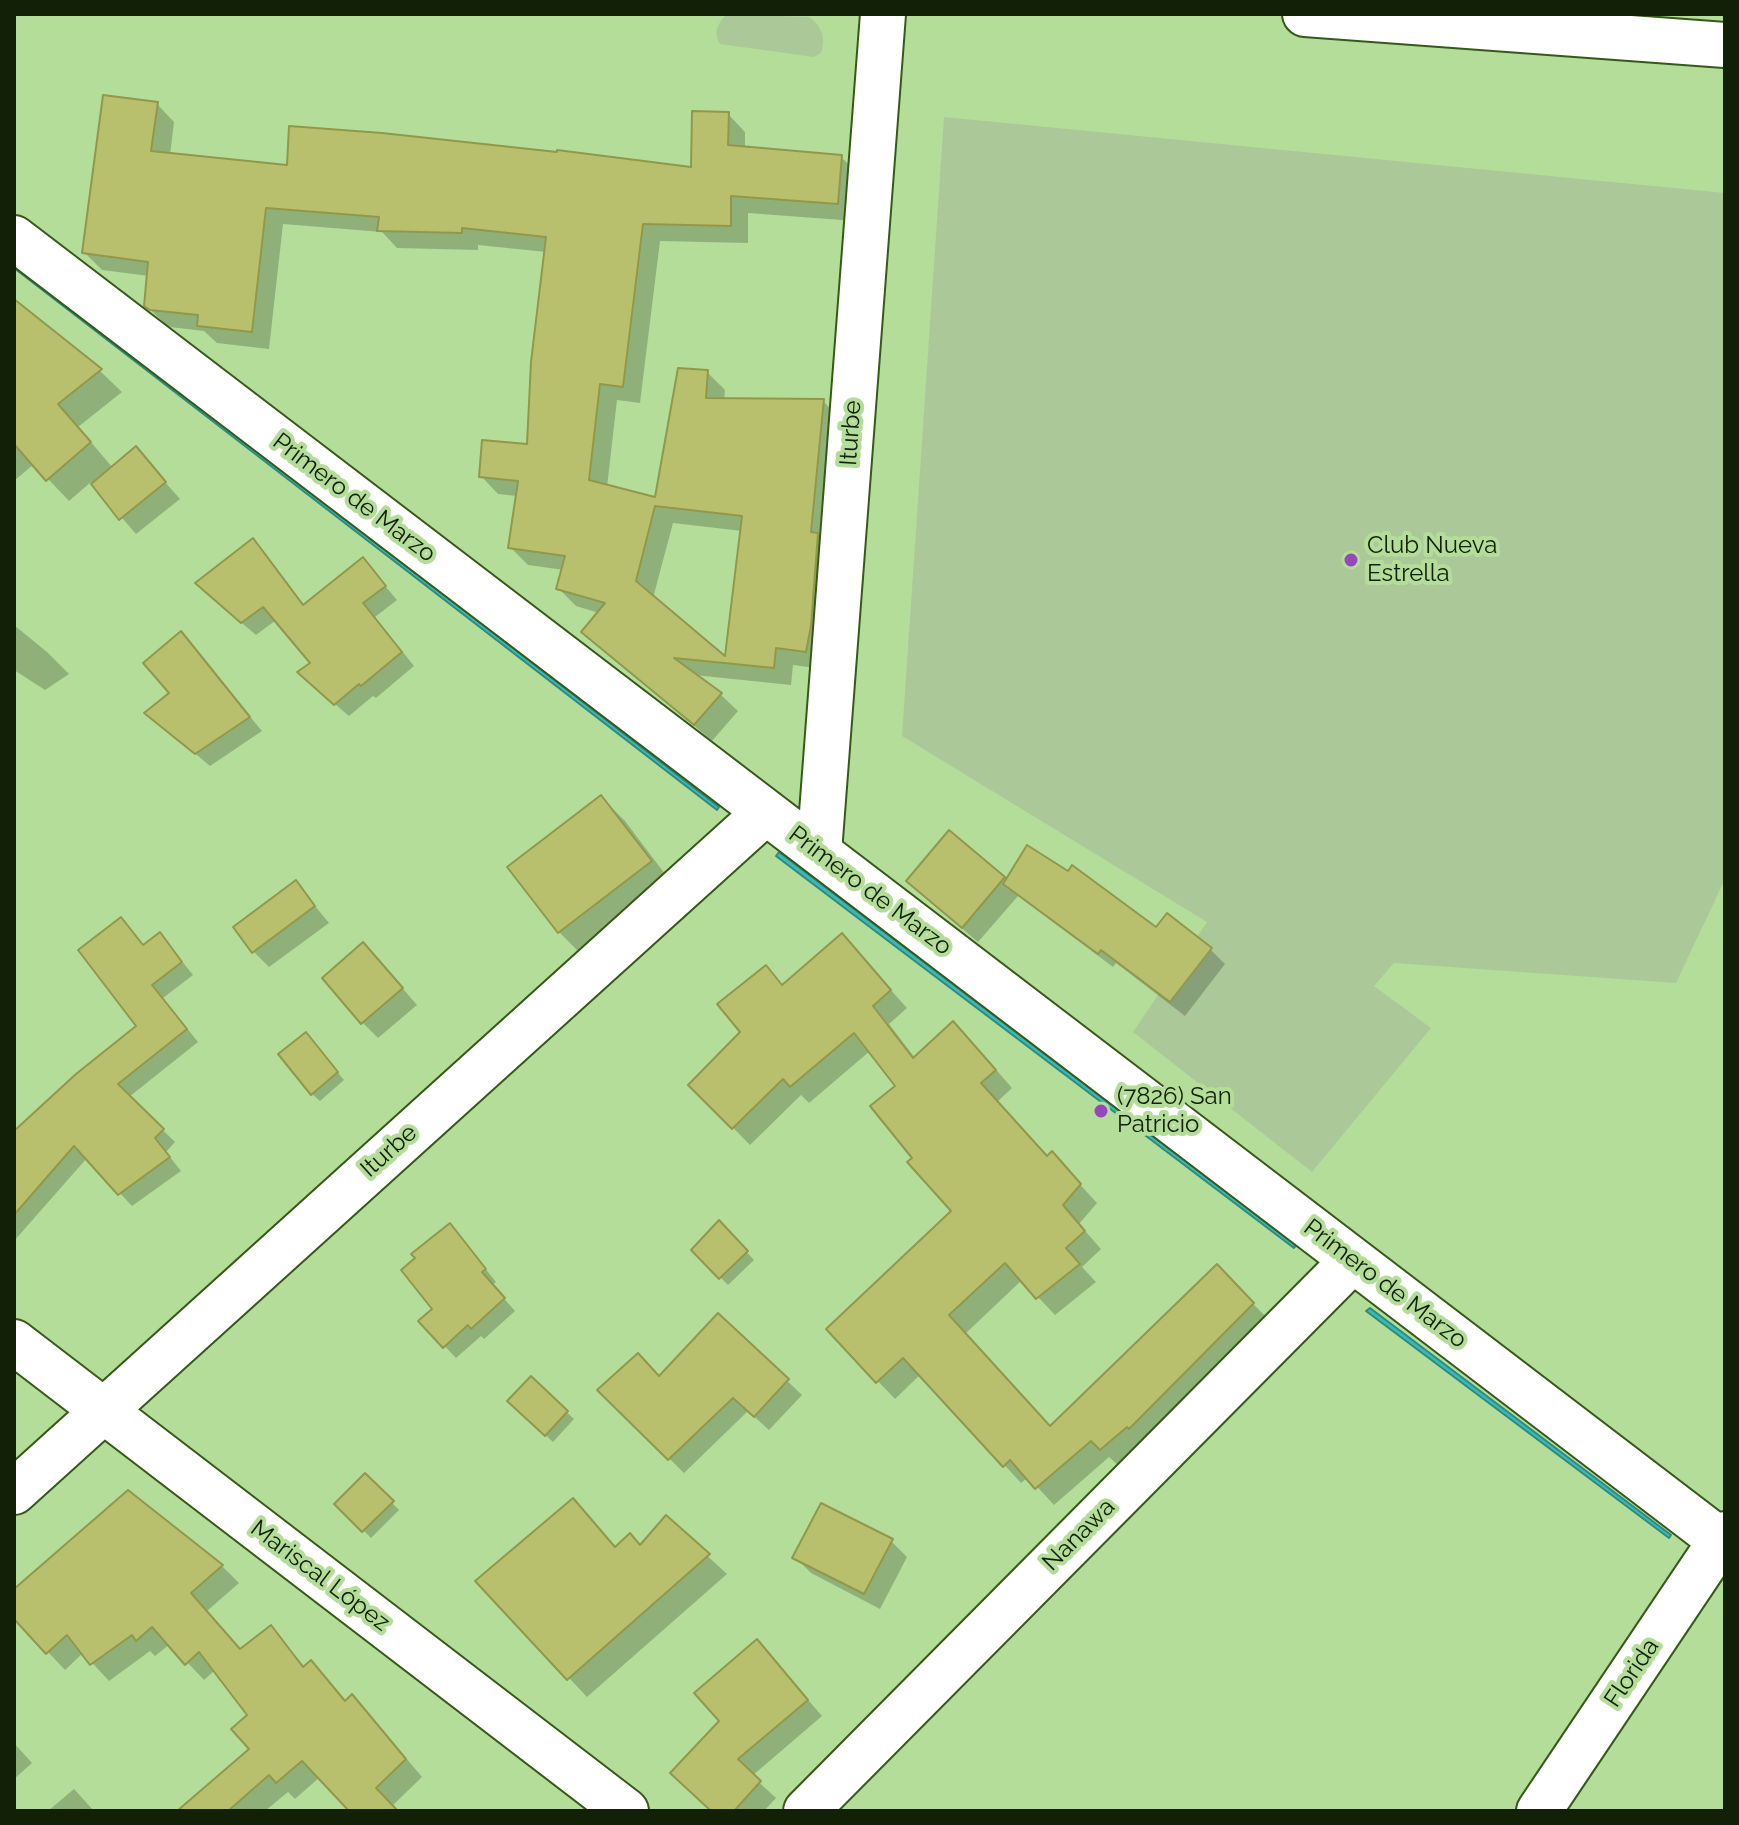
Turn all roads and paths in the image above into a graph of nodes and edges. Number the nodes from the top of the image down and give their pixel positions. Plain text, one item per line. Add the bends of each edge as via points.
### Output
1 (883, 14) edge
2 (1305, 14) edge
3 (1722, 48) edge
4 (14, 238) edge
5 (766, 812) junction
6 (819, 852) junction
7 (1353, 1260) junction
8 (14, 1342) edge
9 (103, 1410) junction
10 (14, 1492) edge
11 (1724, 1540) edge
12 (626, 1811) edge
13 (806, 1811) edge
14 (1539, 1811) edge

1 - 6 main road, Iturbe
2 - 3 main road
4 - 5 main road, Primero de Marzo
5 - 6 main road, Primero de Marzo
5 - 9 main road, Iturbe
6 - 7 main road, Primero de Marzo
7 - 11 main road, Primero de Marzo
7 - 13 main road, Nanawa
8 - 9 main road, Mariscal López
9 - 10 main road, Iturbe
9 - 12 main road, Mariscal López
11 - 14 main road, Florida

